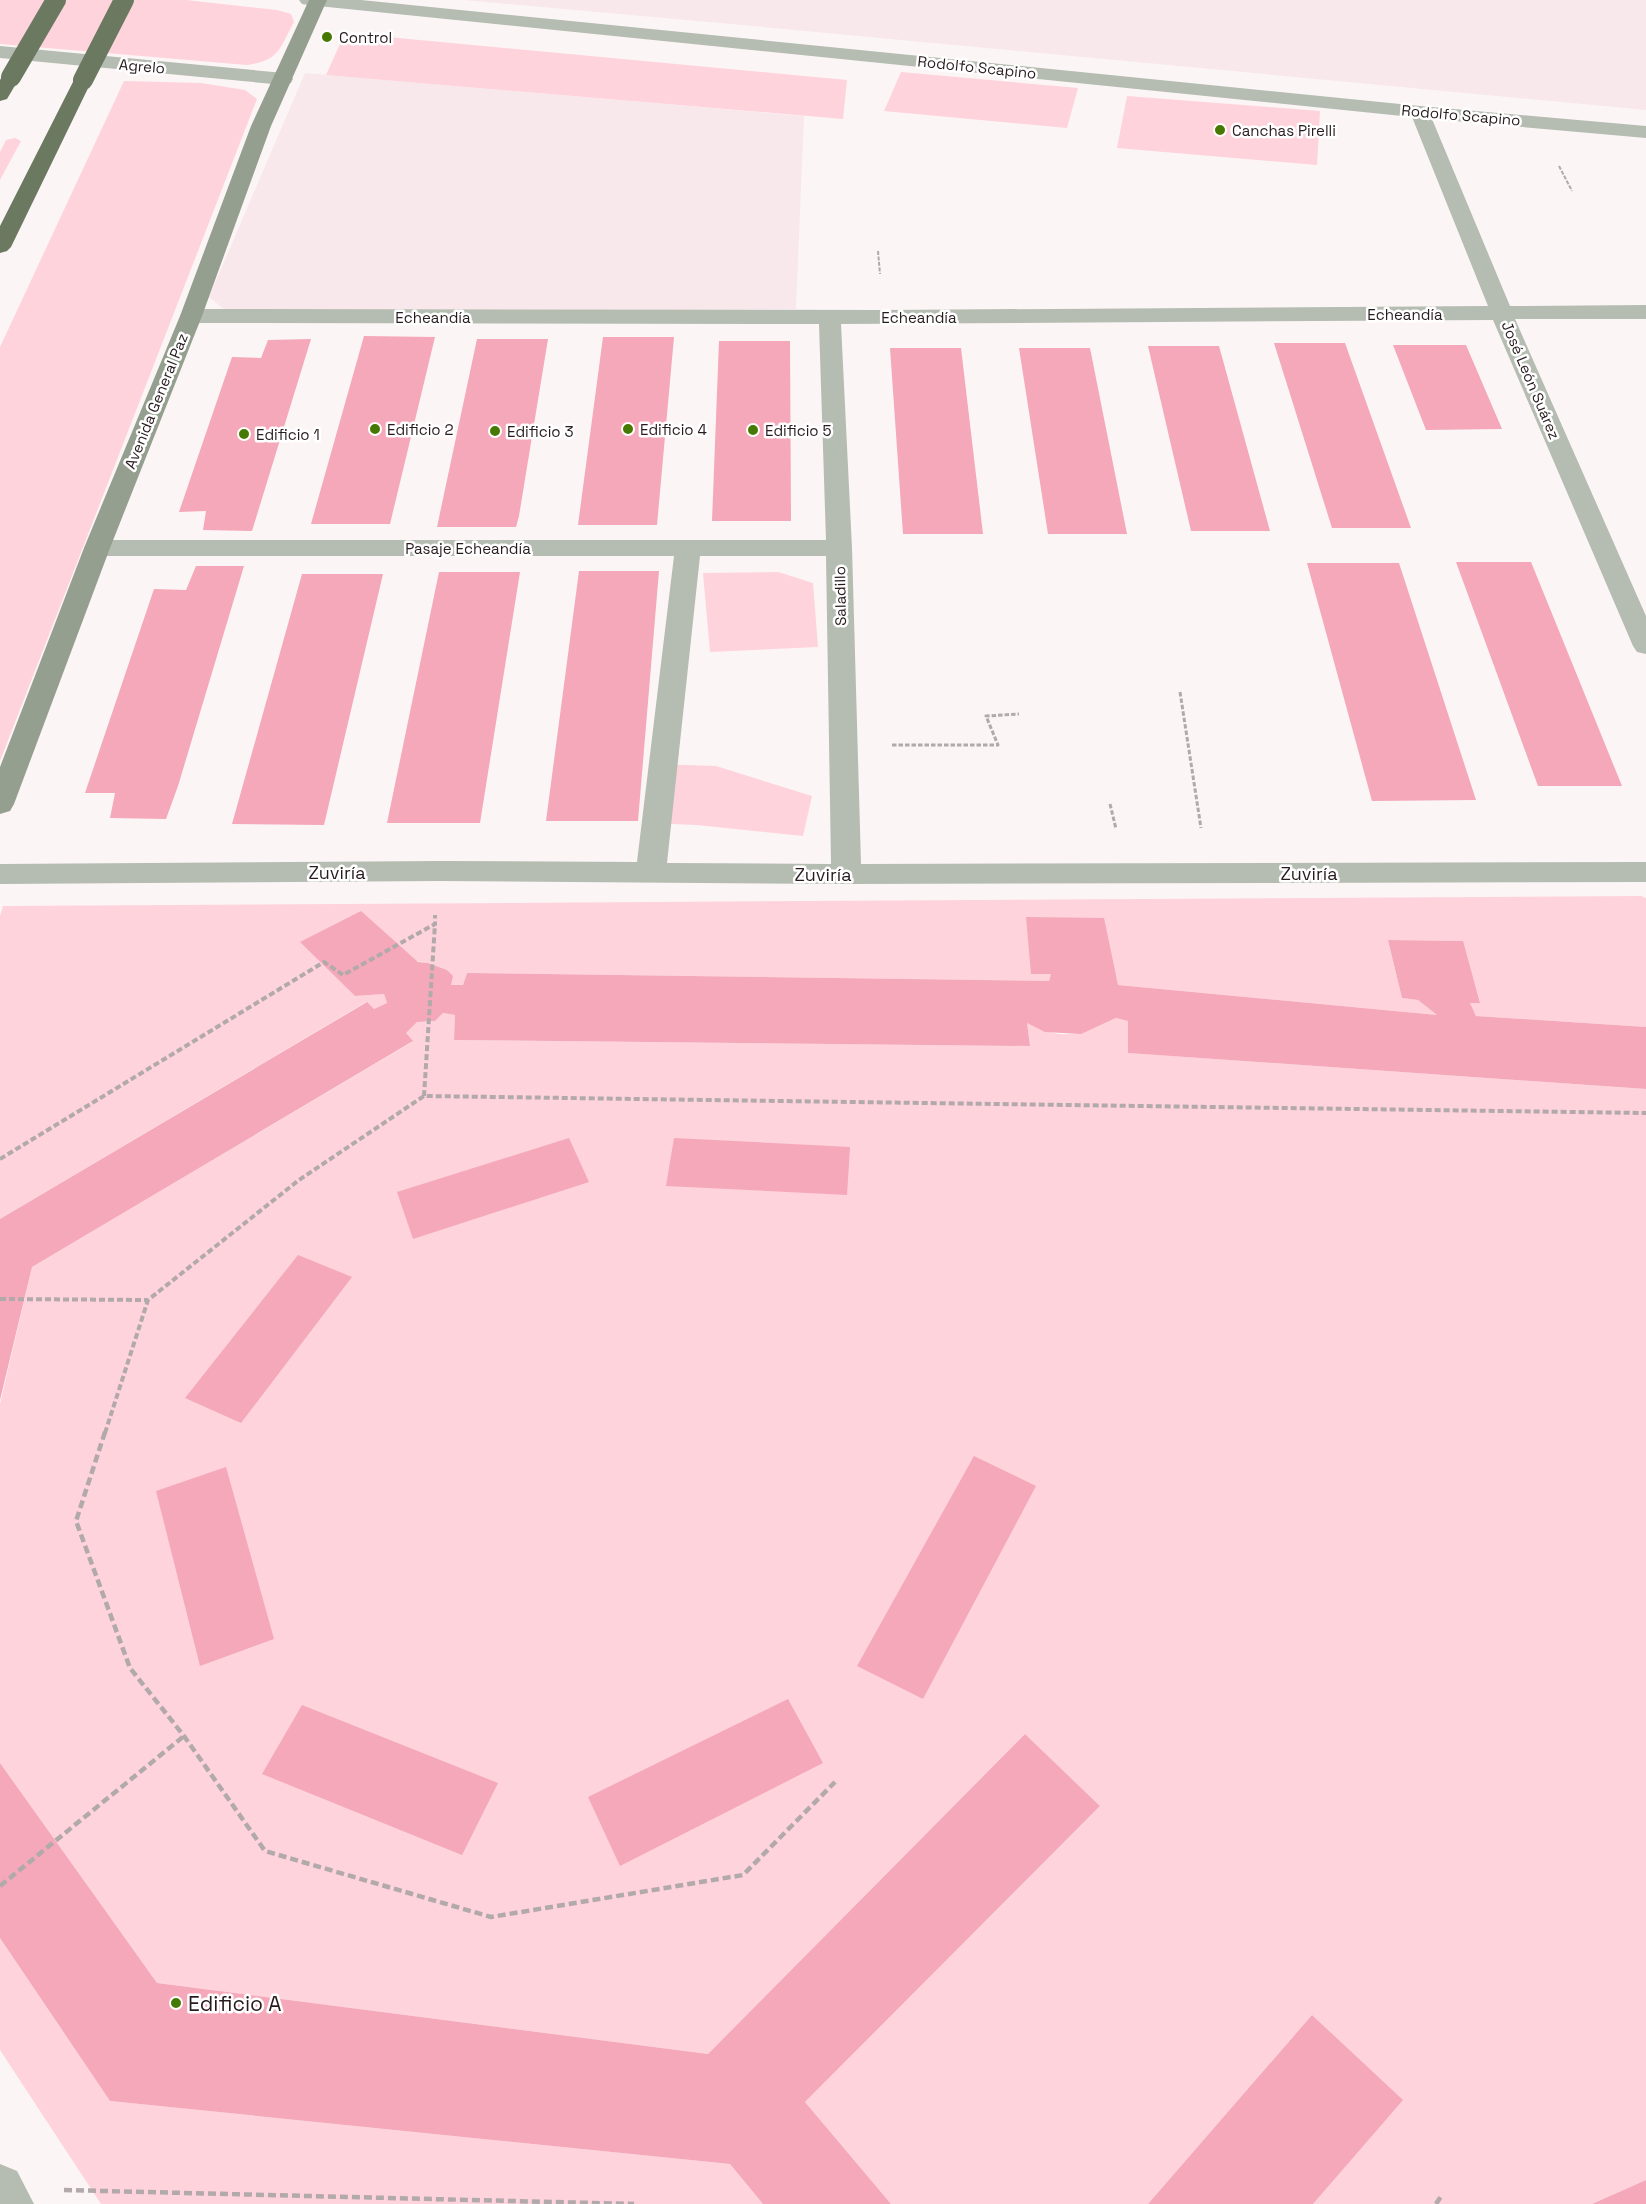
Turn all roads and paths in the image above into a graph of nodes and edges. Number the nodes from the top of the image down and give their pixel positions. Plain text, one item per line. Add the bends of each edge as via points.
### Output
1 (56, 0) edge
2 (124, 0) edge
3 (315, 0) edge
4 (0, 52) edge
5 (284, 79) junction
6 (0, 95) edge
7 (1420, 112) junction
8 (1646, 132) edge
9 (0, 247) edge
10 (1646, 312) edge
11 (1502, 314) junction
12 (191, 316) junction
13 (830, 317) junction
14 (96, 548) junction
15 (688, 548) junction
16 (839, 548) junction
17 (1646, 646) edge
18 (1180, 692) dead end
19 (1019, 714) dead end
20 (843, 745) junction
21 (0, 804) edge
22 (440, 872) junction
23 (1646, 872) edge
24 (651, 873) junction
25 (1207, 873) junction
26 (0, 874) edge
27 (846, 874) junction
28 (435, 924) junction
29 (424, 1096) junction
30 (1646, 1113) edge
31 (0, 1159) edge
32 (0, 1299) edge
33 (148, 1300) junction
34 (183, 1736) junction
35 (835, 1782) dead end
36 (0, 1886) edge
37 (0, 2188) edge
38 (1442, 2195) dead end
39 (10, 2204) edge
40 (634, 2204) edge
41 (1436, 2204) edge

1 - 6 highway, bridge
2 - 9 highway, bridge
3 - 5 street, Avenida General Paz
3 - 7 street, Rodolfo Scapino
4 - 5 street, Agrelo
5 - 12 street, Avenida General Paz via 261,126
7 - 8 street, Rodolfo Scapino
7 - 11 street, José León Suárez
10 - 11 street, Echeandía
11 - 13 street, Echeandía
11 - 17 street, José León Suárez
12 - 13 street, Echeandía
12 - 14 street, Avenida General Paz
13 - 16 street, Saladillo
14 - 15 street, Pasaje Echeandía
14 - 21 street, Avenida General Paz
15 - 16 street, Pasaje Echeandía
15 - 24 street
16 - 20 street, Saladillo
18 - 25 path
19 - 20 path via 986,716 998,745
20 - 27 street, Saladillo
22 - 24 street, Zuviría
22 - 26 street, Zuviría
22 - 28 path
23 - 25 street, Zuviría
24 - 27 street, Zuviría
25 - 27 street, Zuviría
28 - 29 path
28 - 31 path via 343,975 324,962
29 - 30 path
29 - 33 path via 299,1180
32 - 33 path
33 - 34 path via 76,1521 130,1668
34 - 35 path via 265,1851 491,1917 743,1875
34 - 36 path
37 - 39 street
37 - 40 path
38 - 41 path

